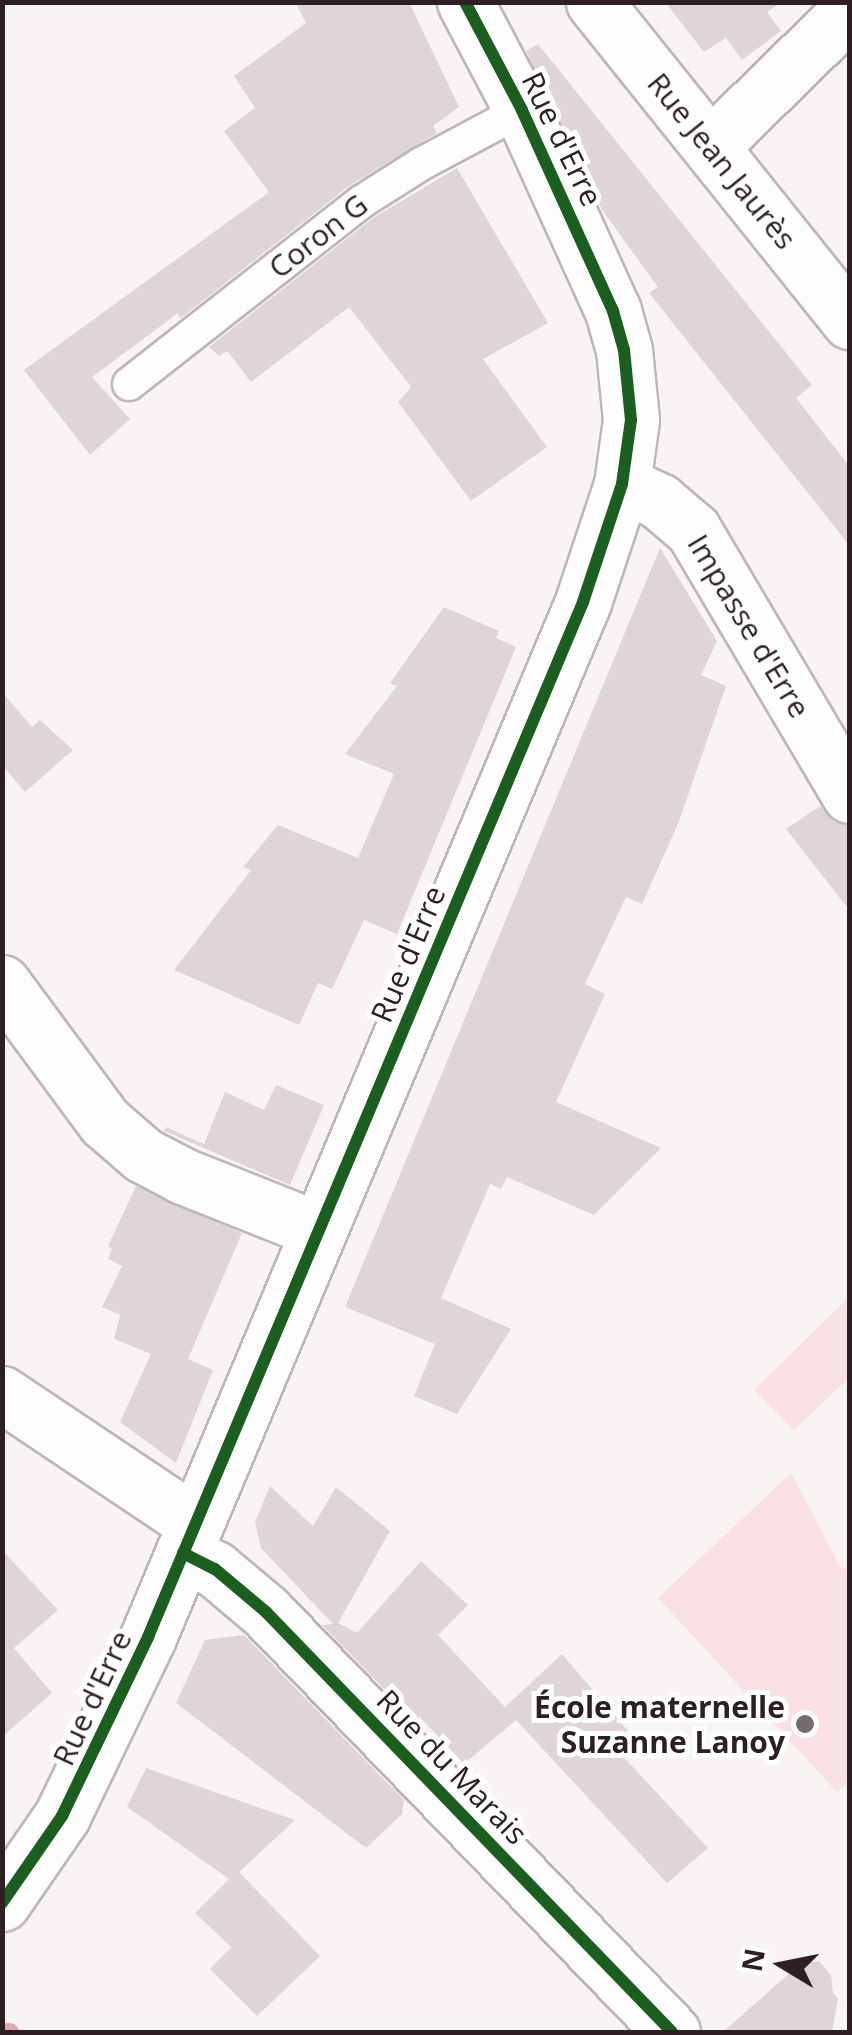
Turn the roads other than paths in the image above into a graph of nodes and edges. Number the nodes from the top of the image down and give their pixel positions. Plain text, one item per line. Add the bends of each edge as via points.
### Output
1 (465, 2) edge
2 (594, 2) edge
3 (850, 10) edge
4 (522, 110) junction
5 (711, 146) junction
6 (850, 321) edge
7 (128, 384) dead end
8 (622, 484) junction
9 (850, 795) edge
10 (2, 983) edge
11 (319, 1230) junction
12 (2, 1394) edge
13 (189, 1538) junction
14 (2, 1903) edge
15 (672, 2032) edge

1 - 4 street, Rue d'Erre
2 - 5 street, Rue Jean Jaurès
3 - 5 street
4 - 7 lane, Coron G via 361,202
4 - 8 street, Rue d'Erre via 617,324 631,420
5 - 6 street, Rue Jean Jaurès
8 - 9 street, Impasse d'Erre via 659,501 693,530
8 - 11 street, Rue d'Erre via 583,602
10 - 11 street via 106,1122 143,1155
11 - 13 street, Rue d'Erre
12 - 13 street, Rue du Marais
13 - 14 street, Rue d'Erre via 91,1762
13 - 15 street, Rue du Marais

